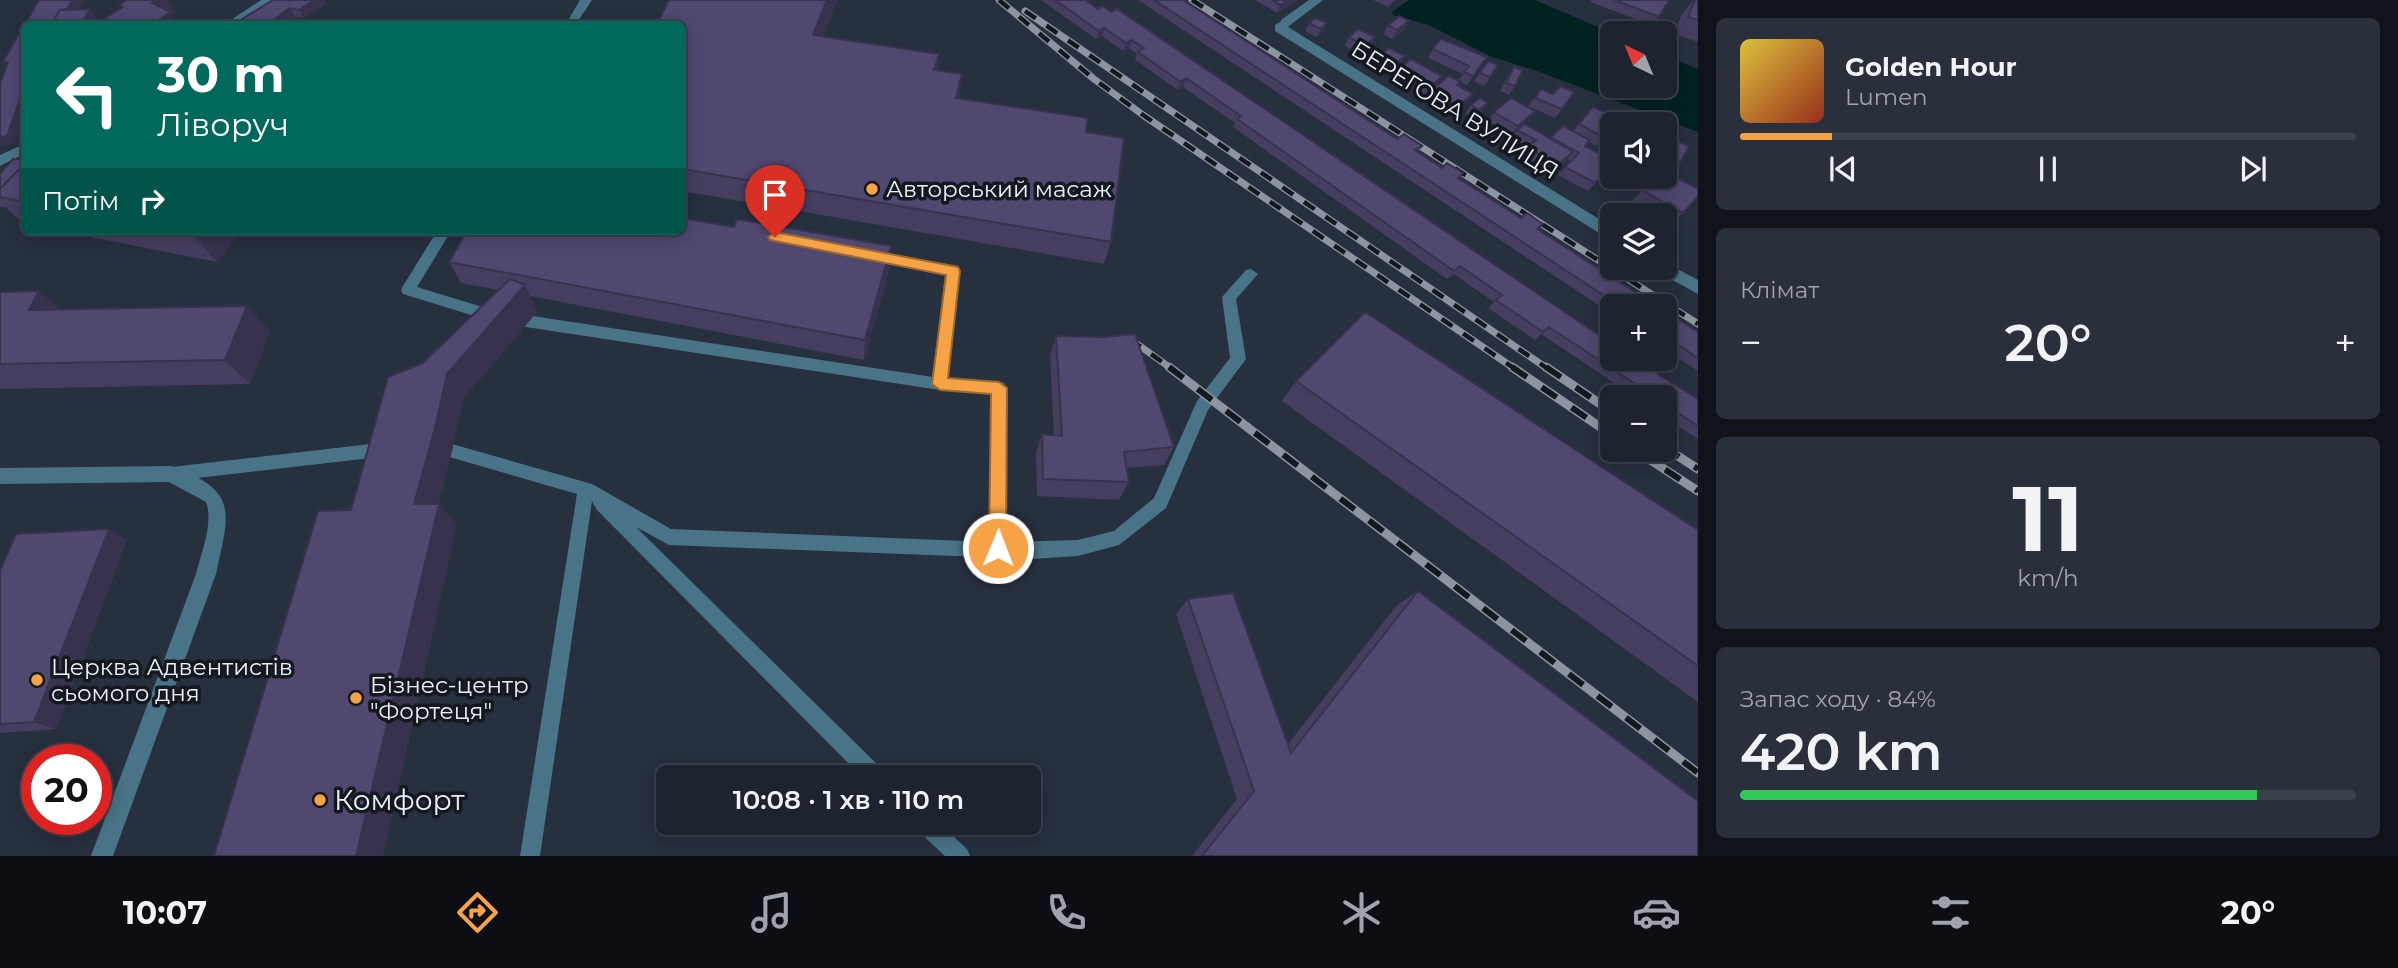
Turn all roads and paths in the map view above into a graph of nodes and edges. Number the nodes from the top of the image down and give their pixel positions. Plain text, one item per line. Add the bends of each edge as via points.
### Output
1 (269, 0) edge
2 (586, 0) edge
3 (1317, 0) edge
4 (235, 21) edge
5 (573, 21) edge
6 (1285, 23) joint
7 (21, 150) edge
8 (0, 161) edge
9 (1600, 228) edge
10 (442, 235) edge
11 (858, 253) edge
12 (1251, 274) dead end
13 (1677, 276) edge
14 (1698, 288) edge
15 (509, 321) edge
16 (526, 321) dead end
17 (940, 384) junction
18 (394, 449) edge
19 (452, 452) dead end
20 (171, 474) junction
21 (0, 476) edge
22 (586, 489) junction
23 (998, 548) junction
24 (864, 765) edge
25 (937, 835) edge
26 (102, 856) edge
27 (530, 856) edge
28 (960, 856) edge

1 - 4 lane
2 - 5 lane
3 - 6 lane
6 - 9 street, БЕРЕГОВА ВУЛИЦЯ via 1280,28
7 - 8 lane
10 - 15 lane via 408,290
11 - 17 lane via 953,271
12 - 23 lane via 1228,297 1238,359 1202,406 1160,503 1118,537 1077,548
13 - 14 street
16 - 17 lane
17 - 23 lane via 999,388
18 - 20 lane
19 - 22 lane
20 - 21 street
20 - 26 street via 212,496 217,506 216,530 197,598
22 - 23 lane via 669,537
22 - 24 lane
22 - 27 lane
25 - 28 lane

